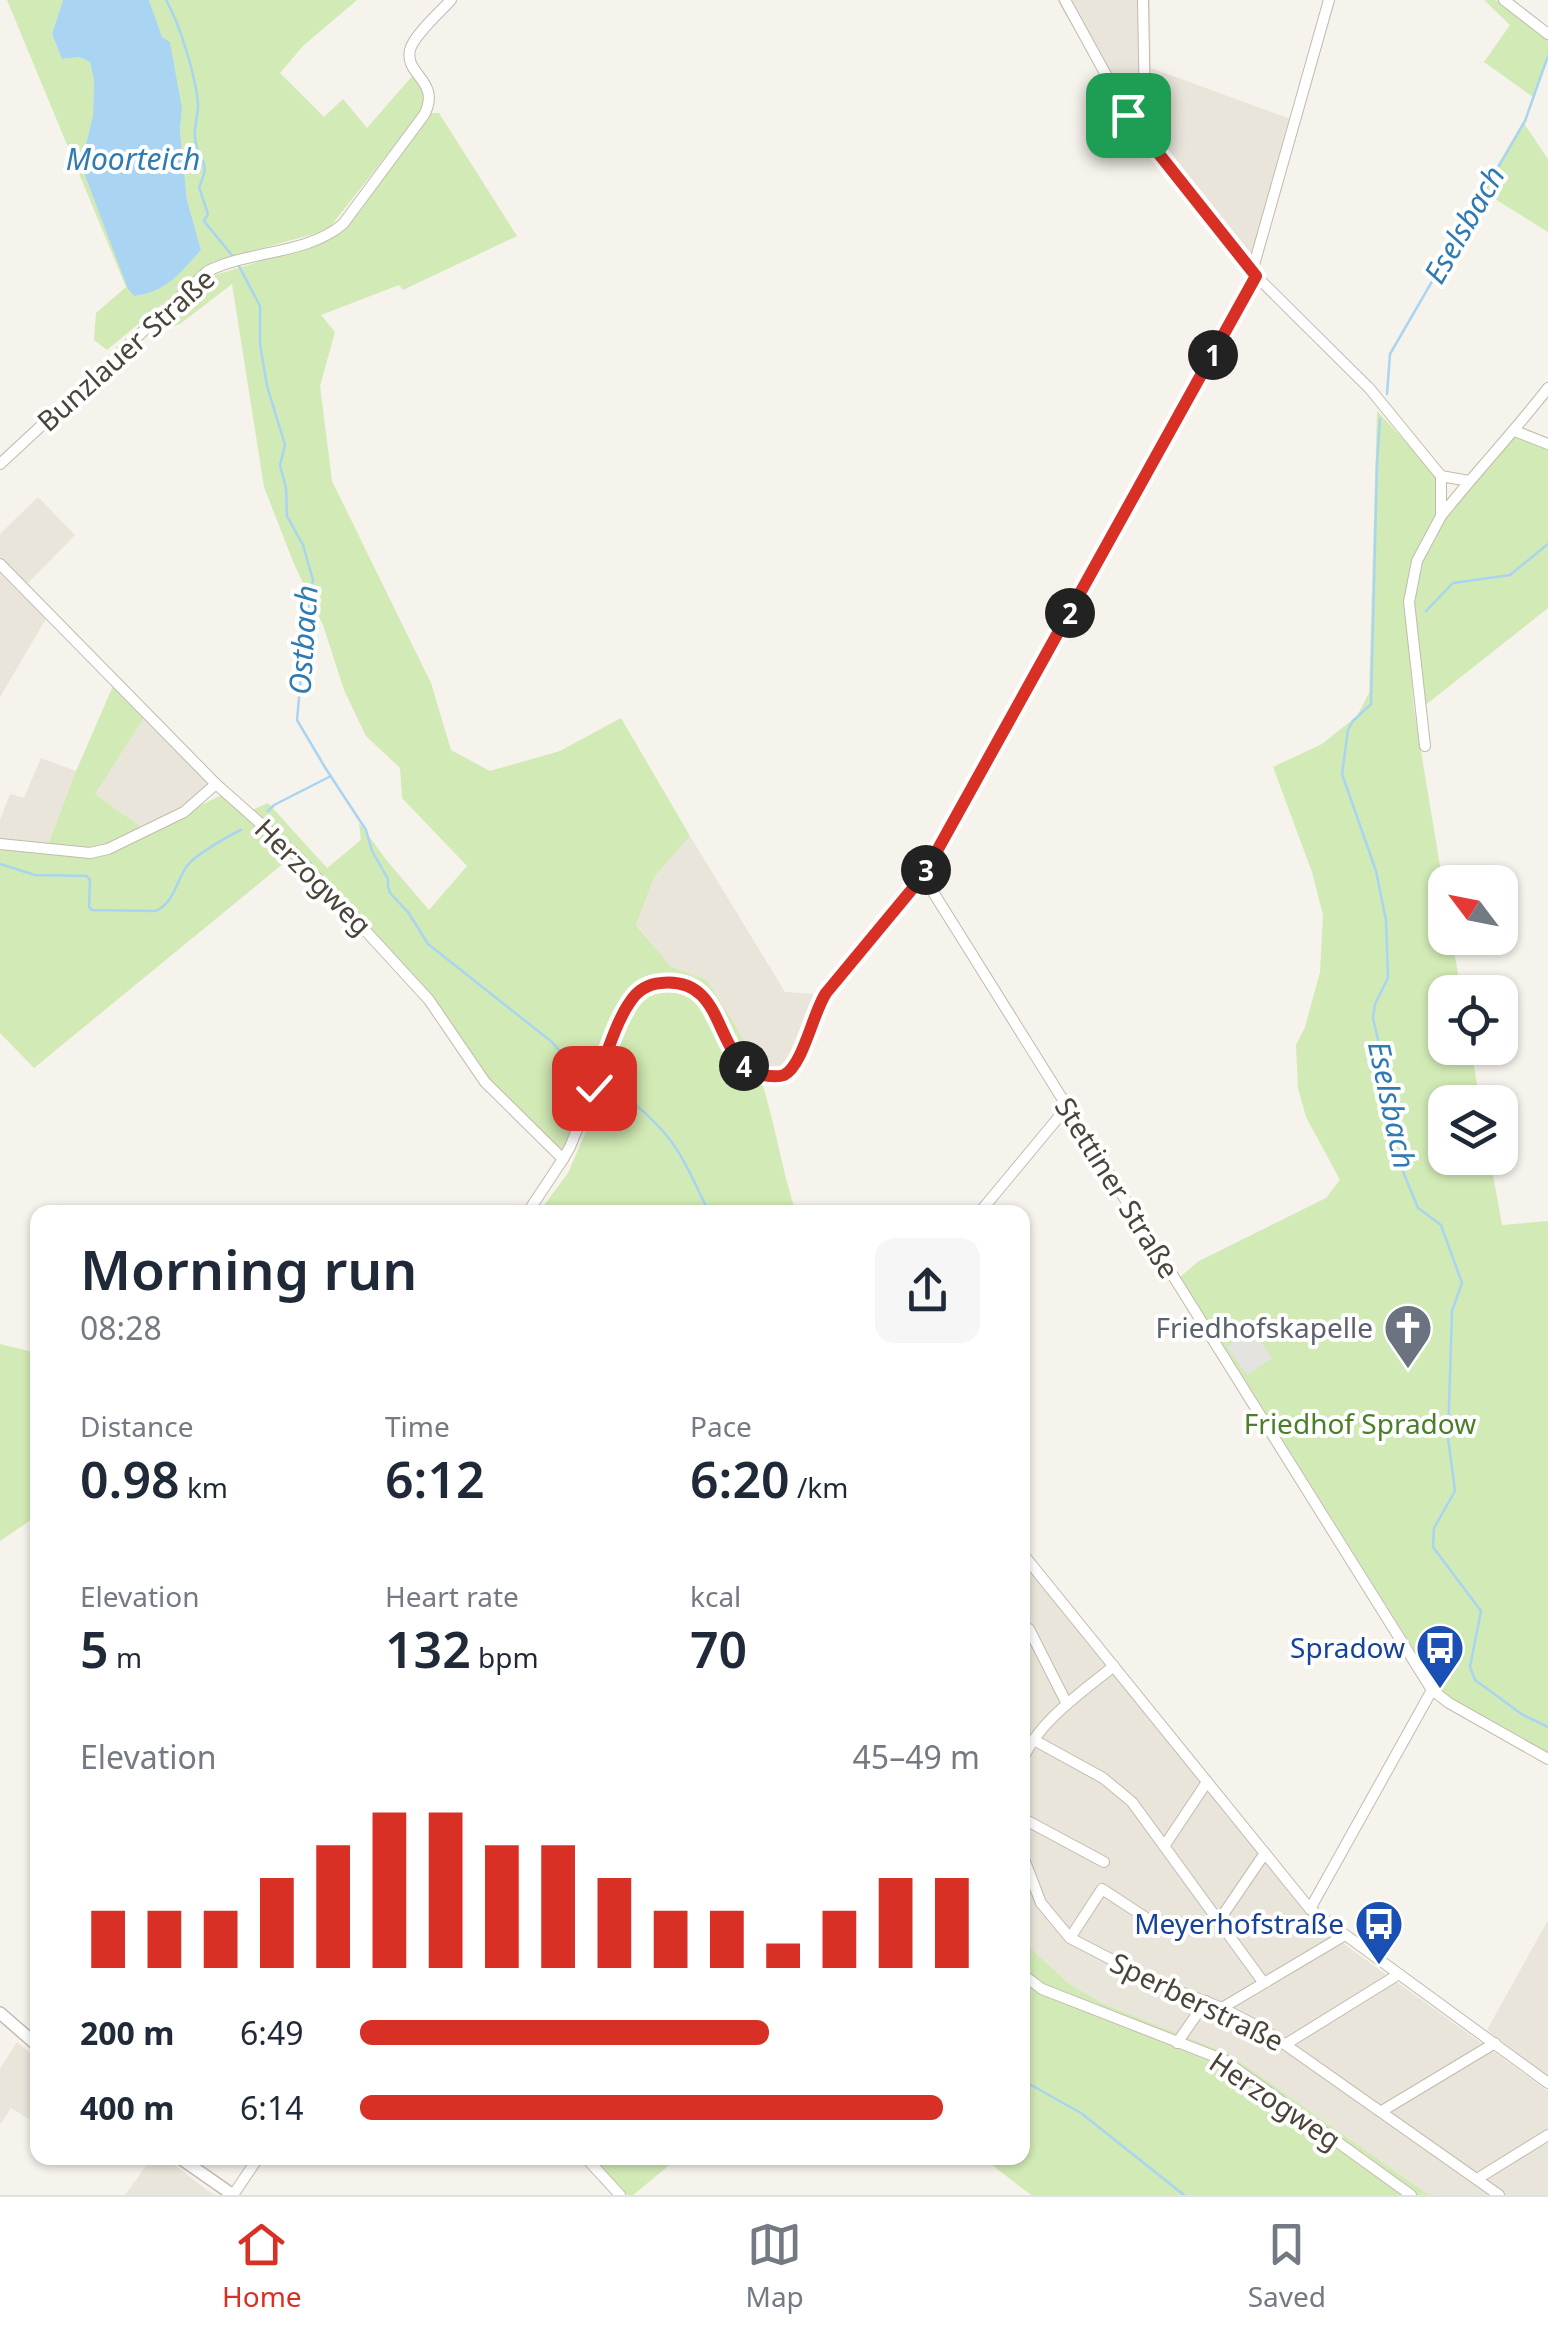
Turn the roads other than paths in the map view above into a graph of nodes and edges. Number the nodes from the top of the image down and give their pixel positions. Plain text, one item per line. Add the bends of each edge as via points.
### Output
1 (451, 0) edge
2 (1065, 0) edge
3 (1143, 0) edge
4 (1329, 0) edge
5 (1504, 0) edge
6 (1548, 34) edge
7 (1137, 126) junction
8 (1254, 274) junction
9 (1548, 388) edge
10 (1516, 430) junction
11 (1548, 444) edge
12 (0, 464) edge
13 (1442, 476) junction
14 (1468, 481) junction
15 (1441, 516) junction
16 (0, 564) edge
17 (1425, 746) dead end
18 (216, 784) junction
19 (0, 844) edge
20 (923, 876) junction
21 (1066, 1107) junction
22 (563, 1159) junction
23 (533, 1205) edge
24 (986, 1205) edge
25 (1030, 1564) edge
26 (1030, 1631) edge
27 (1114, 1666) junction
28 (1432, 1690) junction
29 (1066, 1704) junction
30 (1034, 1740) junction
31 (1030, 1746) edge
32 (1548, 1758) edge
33 (1207, 1782) junction
34 (1030, 1822) edge
35 (1164, 1845) junction
36 (1265, 1853) junction
37 (1104, 1862) dead end
38 (1030, 1875) edge
39 (1310, 1909) junction
40 (1218, 1922) junction
41 (1160, 1927) dead end
42 (1345, 1935) junction
43 (1070, 1938) junction
44 (1399, 1974) junction
45 (1030, 1980) edge
46 (1263, 1982) junction
47 (1206, 2001) junction
48 (1222, 2008) junction
49 (0, 2013) edge
50 (30, 2039) edge
51 (1178, 2043) junction
52 (1495, 2043) junction
53 (1286, 2044) junction
54 (1546, 2078) edge
55 (1382, 2112) junction
56 (1548, 2135) edge
57 (190, 2165) edge
58 (254, 2165) edge
59 (592, 2165) edge
60 (1477, 2178) junction
61 (233, 2195) edge
62 (620, 2195) edge
63 (1412, 2195) edge
64 (1500, 2195) edge

1 - 12 street, Bunzlauer Straße via 409,52 430,104 344,224 317,240 208,271
2 - 7 street
3 - 7 street via 1145,112
4 - 8 street
5 - 6 street
7 - 8 street
8 - 13 street via 1370,390
8 - 20 street
9 - 10 street
10 - 11 street
10 - 14 street
13 - 14 street
13 - 15 street
14 - 15 street
15 - 17 street via 1417,561 1410,602
16 - 18 street, Herzogweg
18 - 19 street via 184,812 90,853
18 - 22 street, Herzogweg via 297,856 430,1000 485,1082
20 - 21 street, Stettiner Straße
20 - 22 street via 826,993 801,1054 784,1075 748,1070 734,1057 700,993 671,982 638,992
21 - 24 street
21 - 28 street, Stettiner Straße
22 - 23 street
25 - 27 street
26 - 29 street
27 - 29 street
27 - 33 street
28 - 32 street, Stettiner Straße
28 - 39 street
29 - 30 street
30 - 31 street
30 - 35 street via 1132,1802
33 - 35 street
33 - 36 street
34 - 37 street
35 - 40 street
36 - 39 street
36 - 40 street
38 - 43 street, Sperberstraße via 1041,1903
39 - 42 street
40 - 46 street
41 - 43 street via 1102,1889
42 - 44 street
42 - 46 street
43 - 47 street, Sperberstraße
44 - 52 street
44 - 53 street
45 - 51 street, Herzogweg
46 - 48 street
47 - 48 street, Sperberstraße
47 - 51 street
48 - 53 street, Sperberstraße
49 - 50 street
51 - 63 street, Herzogweg via 1224,2060
52 - 54 street
52 - 55 street
53 - 55 street, Sperberstraße
55 - 60 street, Sperberstraße
56 - 60 street
57 - 61 street
58 - 61 street
59 - 62 street
60 - 64 street, Sperberstraße

